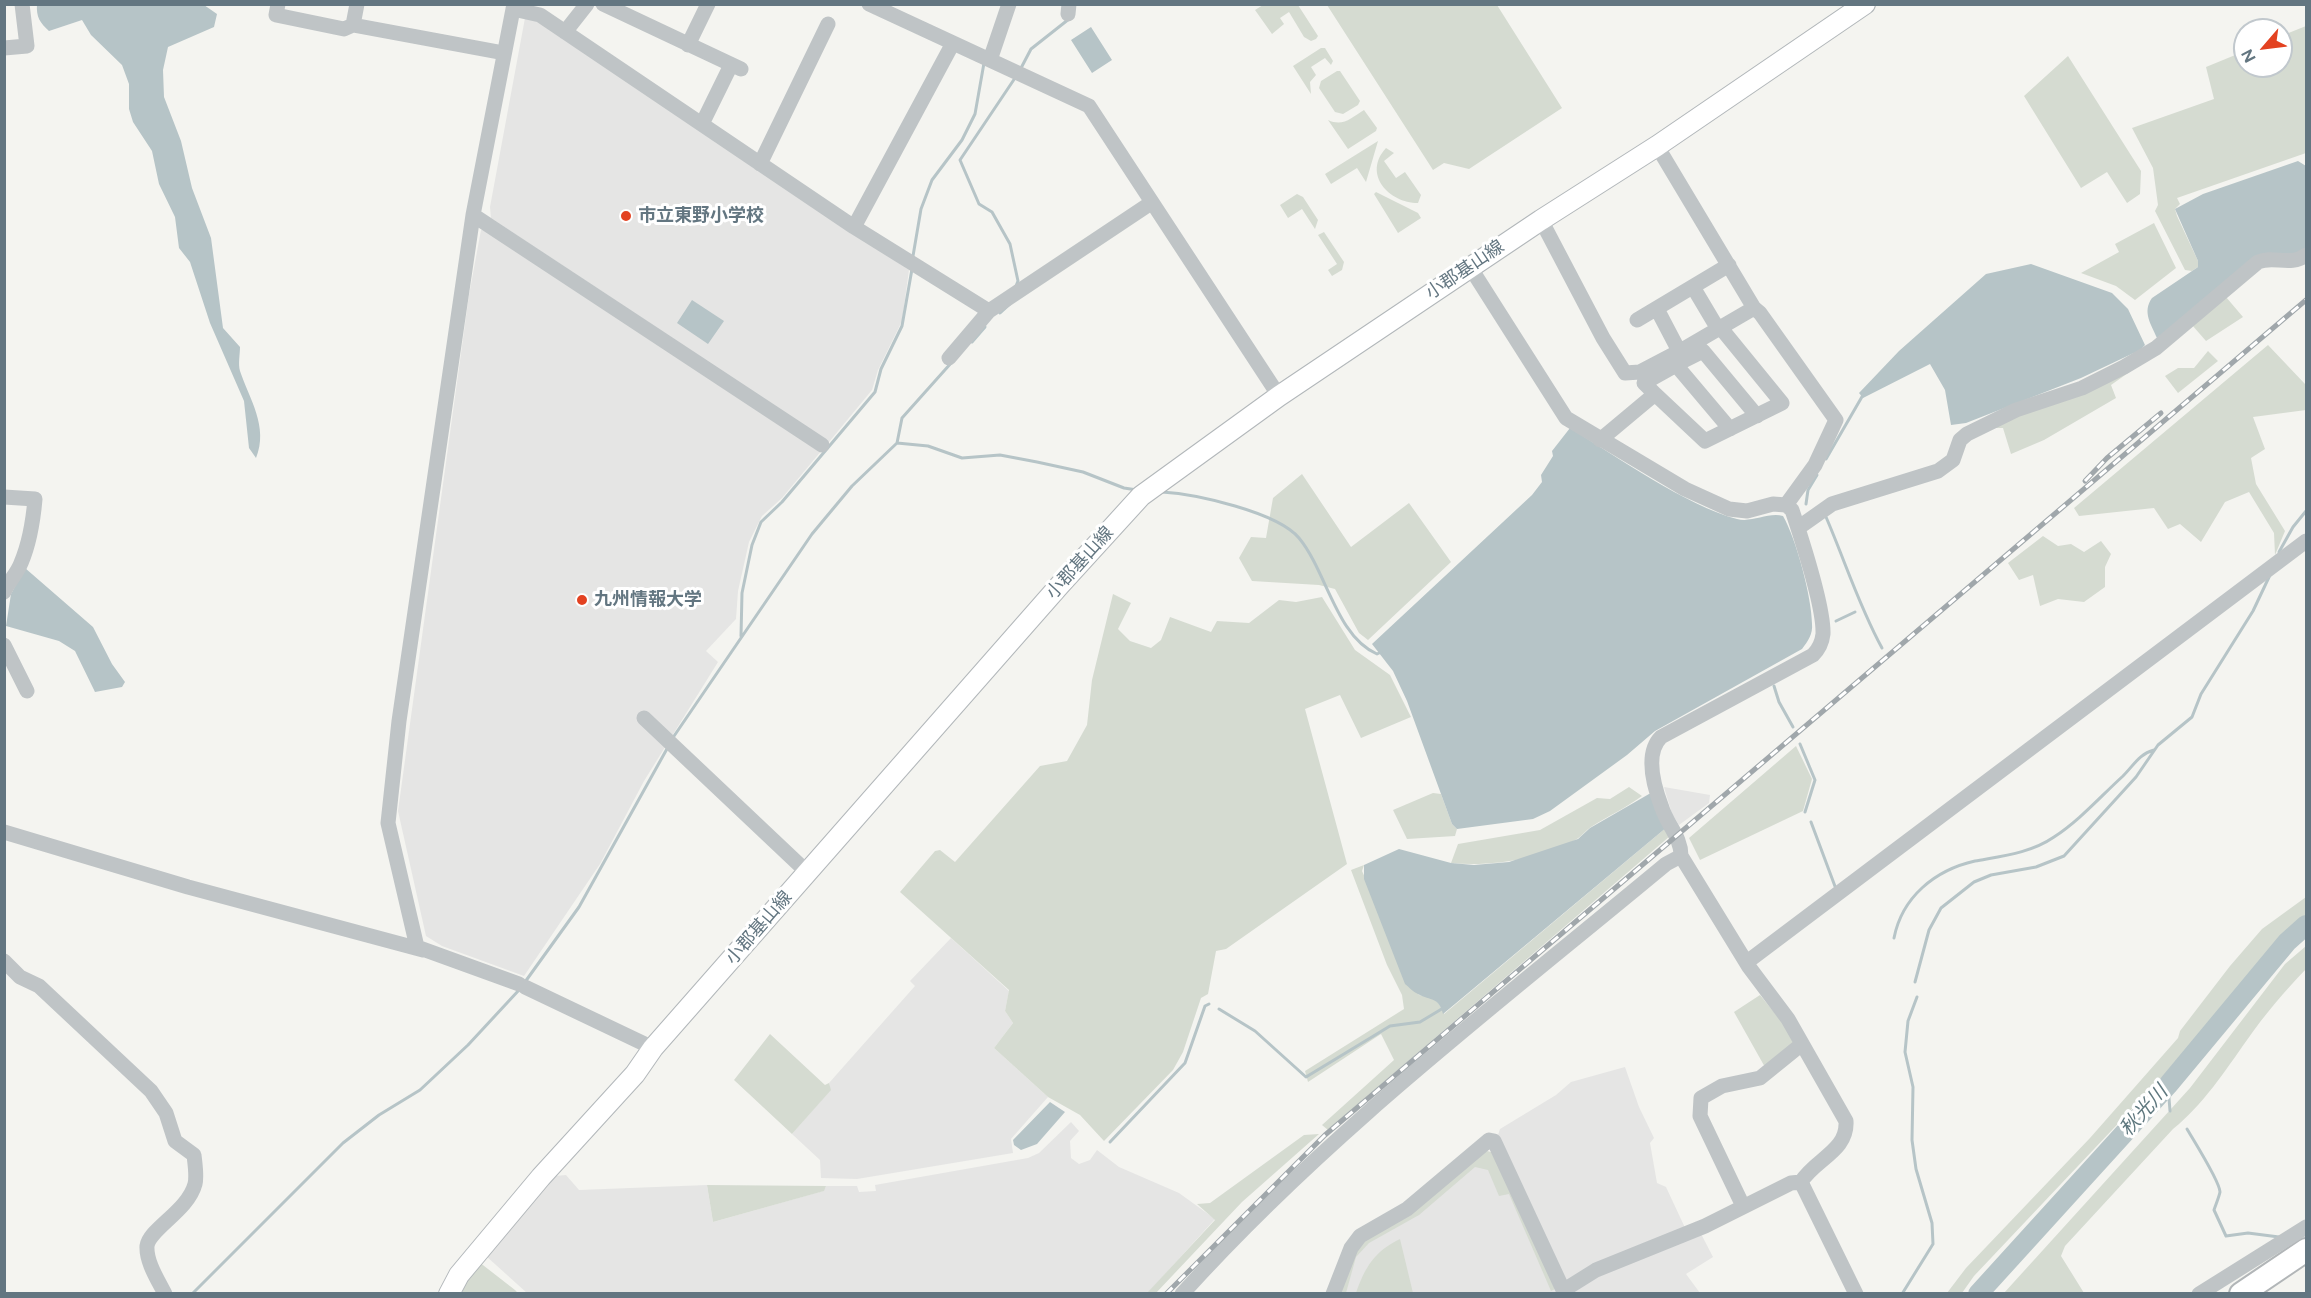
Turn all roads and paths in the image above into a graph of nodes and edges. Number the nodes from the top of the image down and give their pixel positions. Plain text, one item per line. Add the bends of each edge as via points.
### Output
1 (22, 4) edge
2 (278, 4) edge
3 (357, 4) edge
4 (587, 4) edge
5 (603, 4) edge
6 (708, 4) edge
7 (869, 4) edge
8 (1008, 4) edge
9 (1865, 4) edge
10 (513, 7) edge
11 (828, 24) dead end
12 (353, 25) junction
13 (565, 32) junction
14 (953, 43) junction
15 (688, 45) junction
16 (4, 48) edge
17 (504, 53) junction
18 (990, 60) junction
19 (702, 124) junction
20 (1658, 146) junction
21 (760, 164) junction
22 (1151, 203) junction
23 (473, 215) junction
24 (1541, 220) junction
25 (854, 227) junction
26 (2307, 255) edge
27 (1729, 265) junction
28 (1470, 267) junction
29 (1693, 287) junction
30 (1754, 308) junction
31 (1657, 309) junction
32 (989, 311) junction
33 (1637, 320) dead end
34 (1719, 328) junction
35 (1681, 356) junction
36 (949, 358) dead end
37 (1655, 394) junction
38 (1279, 396) junction
39 (1756, 416) junction
40 (1730, 429) junction
41 (1600, 440) junction
42 (822, 445) dead end
43 (4, 497) edge
44 (1786, 505) junction
45 (1798, 528) junction
46 (2307, 541) edge
47 (4, 592) edge
48 (4, 645) edge
49 (27, 691) dead end
50 (644, 718) dead end
51 (4, 832) edge
52 (1681, 856) junction
53 (808, 873) junction
54 (440, 955) junction
55 (4, 961) edge
56 (1747, 962) junction
57 (1802, 1044) junction
58 (653, 1048) junction
59 (1801, 1182) junction
60 (1743, 1206) junction
61 (2307, 1227) edge
62 (2307, 1250) edge
63 (2307, 1268) edge
64 (1565, 1292) edge
65 (165, 1293) edge
66 (449, 1293) edge
67 (1182, 1293) edge
68 (1333, 1293) edge
69 (1856, 1293) edge
70 (2199, 1293) edge
71 (2241, 1293) edge
72 (2266, 1293) edge

1 - 16 street via 27,46
2 - 12 street via 276,15 344,29
3 - 12 street
4 - 13 street
5 - 15 street
6 - 15 street
7 - 14 street
8 - 18 street
9 - 20 main road, 小郡基山線
10 - 13 street via 540,15
10 - 17 street
11 - 21 street
12 - 17 street
13 - 19 street
14 - 18 street
14 - 25 street
15 - 19 street via 736,67
17 - 23 street
18 - 22 street via 1089,105
19 - 21 street
20 - 24 main road, 小郡基山線
20 - 27 street
21 - 25 street
22 - 32 street
22 - 38 street
23 - 42 street
23 - 54 street via 399,721 388,823 417,947
24 - 28 main road, 小郡基山線
24 - 35 street via 1625,373 1640,372
25 - 32 street
26 - 45 street via 2294,262 2258,262 2156,348 2124,367 1967,434 1960,440 1953,460 1938,471 1832,504
27 - 29 street
27 - 30 street
28 - 38 main road, 小郡基山線
28 - 41 street via 1566,418
29 - 31 street
29 - 34 street
30 - 34 street
30 - 44 street via 1836,420 1815,465
31 - 33 street
31 - 35 street
32 - 36 street
34 - 35 street
34 - 39 street via 1782,403
35 - 37 street via 1644,383
35 - 39 street via 1703,351
35 - 40 street
37 - 40 street via 1705,441
37 - 41 street
38 - 53 main road, 小郡基山線 via 1149,490 1059,586
39 - 40 street
41 - 44 street via 1684,489 1729,509 1747,511
43 - 47 street via 35,499 33,527 21,564
44 - 45 street via 1792,510
45 - 52 street via 1823,633 1820,647 1813,655 1661,737 1653,745 1652,768 1662,809 1681,844
46 - 56 street
48 - 49 street
50 - 53 street
51 - 54 street
52 - 56 street
52 - 67 street via 1666,864 1388,1094 1293,1178
53 - 58 main road, 小郡基山線
54 - 58 street via 522,986
55 - 65 street via 20,977 39,986 151,1091 166,1113 175,1141 194,1155 195,1183 182,1208 152,1233 147,1247
56 - 57 street
57 - 59 street via 1846,1121 1847,1132 1841,1144 1808,1171
57 - 60 street via 1760,1078 1722,1086 1701,1098 1698,1105
58 - 66 main road, 小郡基山線 via 635,1074 459,1275
59 - 60 street
59 - 69 street
60 - 64 street via 1667,1243 1596,1270
61 - 70 street
62 - 71 highway
63 - 72 highway
64 - 68 street via 1507,1165 1490,1140 1407,1209 1360,1236

